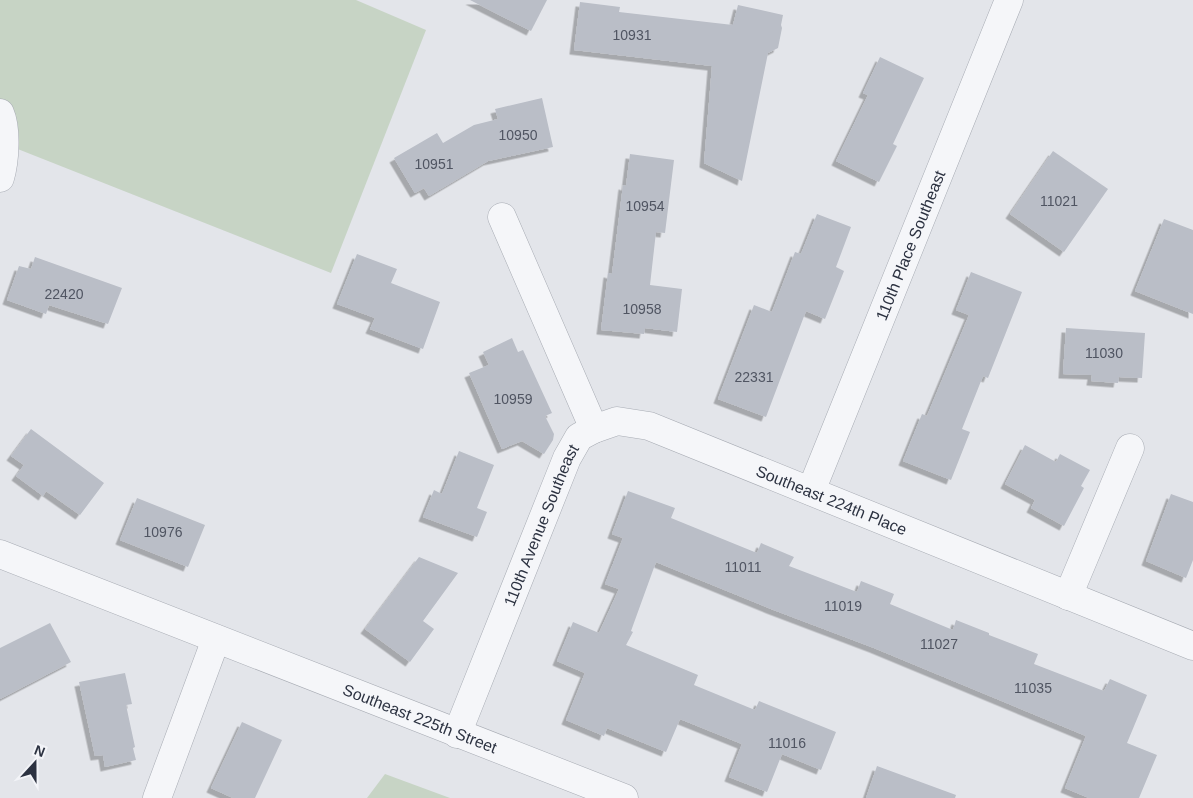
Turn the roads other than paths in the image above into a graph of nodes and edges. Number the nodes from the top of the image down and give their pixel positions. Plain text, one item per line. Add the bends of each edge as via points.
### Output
1 (1010, 0) edge
2 (0, 113) edge
3 (0, 178) edge
4 (502, 217) dead end
5 (594, 429) junction
6 (1130, 448) dead end
7 (811, 491) junction
8 (0, 554) edge
9 (1068, 596) junction
10 (216, 639) junction
11 (1193, 646) edge
12 (457, 734) junction
13 (157, 798) edge
14 (624, 798) edge

1 - 7 street, 110th Place Southeast
2 - 3 street via 4,123
4 - 5 street, 110th Avenue Southeast
5 - 7 street, Southeast 224th Place via 617,421 649,426
5 - 12 street, 110th Avenue Southeast via 579,437 567,458
6 - 9 street
7 - 9 street, Southeast 224th Place
8 - 10 street, Southeast 225th Street
9 - 11 street, Southeast 224th Place
10 - 12 street, Southeast 225th Street
10 - 13 street
12 - 14 street, Southeast 225th Street

